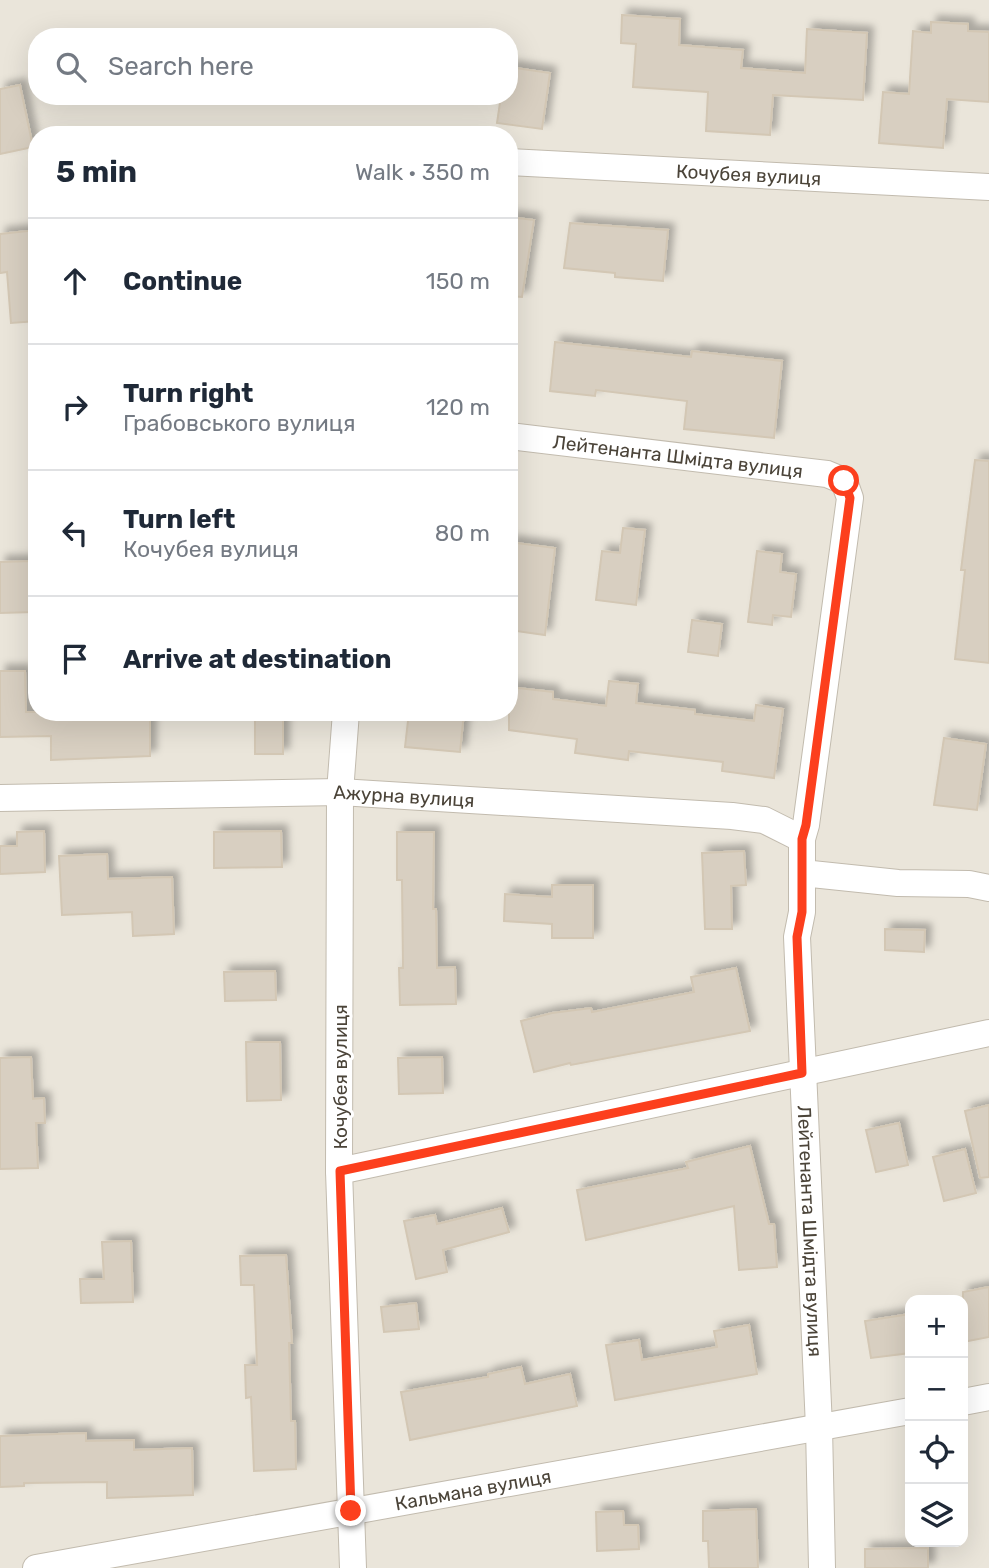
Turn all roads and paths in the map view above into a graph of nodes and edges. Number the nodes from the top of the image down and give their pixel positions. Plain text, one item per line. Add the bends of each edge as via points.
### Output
1 (518, 162) edge
2 (989, 187) edge
3 (518, 437) edge
4 (345, 721) edge
5 (340, 792) junction
6 (0, 798) edge
7 (802, 839) junction
8 (803, 873) junction
9 (989, 888) edge
10 (989, 1033) edge
11 (802, 1073) junction
12 (340, 1171) junction
13 (989, 1397) edge
14 (968, 1401) edge
15 (905, 1412) edge
16 (819, 1427) junction
17 (351, 1511) junction
18 (36, 1568) edge
19 (353, 1568) edge
20 (822, 1568) edge

1 - 2 street, Кочубея вулиця
3 - 7 street, Лейтенанта Шмідта вулиця via 827,474 844,481 850,498
4 - 5 street, Кочубея вулиця
5 - 6 street, Ажурна вулиця
5 - 7 street, Ажурна вулиця via 732,816 764,820
5 - 12 street, Кочубея вулиця
7 - 8 street, Лейтенанта Шмідта вулиця
8 - 9 street
8 - 11 street, Лейтенанта Шмідта вулиця via 797,937
10 - 11 street
11 - 12 street
11 - 16 street, Лейтенанта Шмідта вулиця
12 - 17 street, Кочубея вулиця
13 - 14 street
15 - 16 street, Кальмана вулиця
16 - 17 street, Кальмана вулиця
16 - 20 street, Лейтенанта Шмідта вулиця
17 - 18 street, Кальмана вулиця
17 - 19 street, Кочубея вулиця

